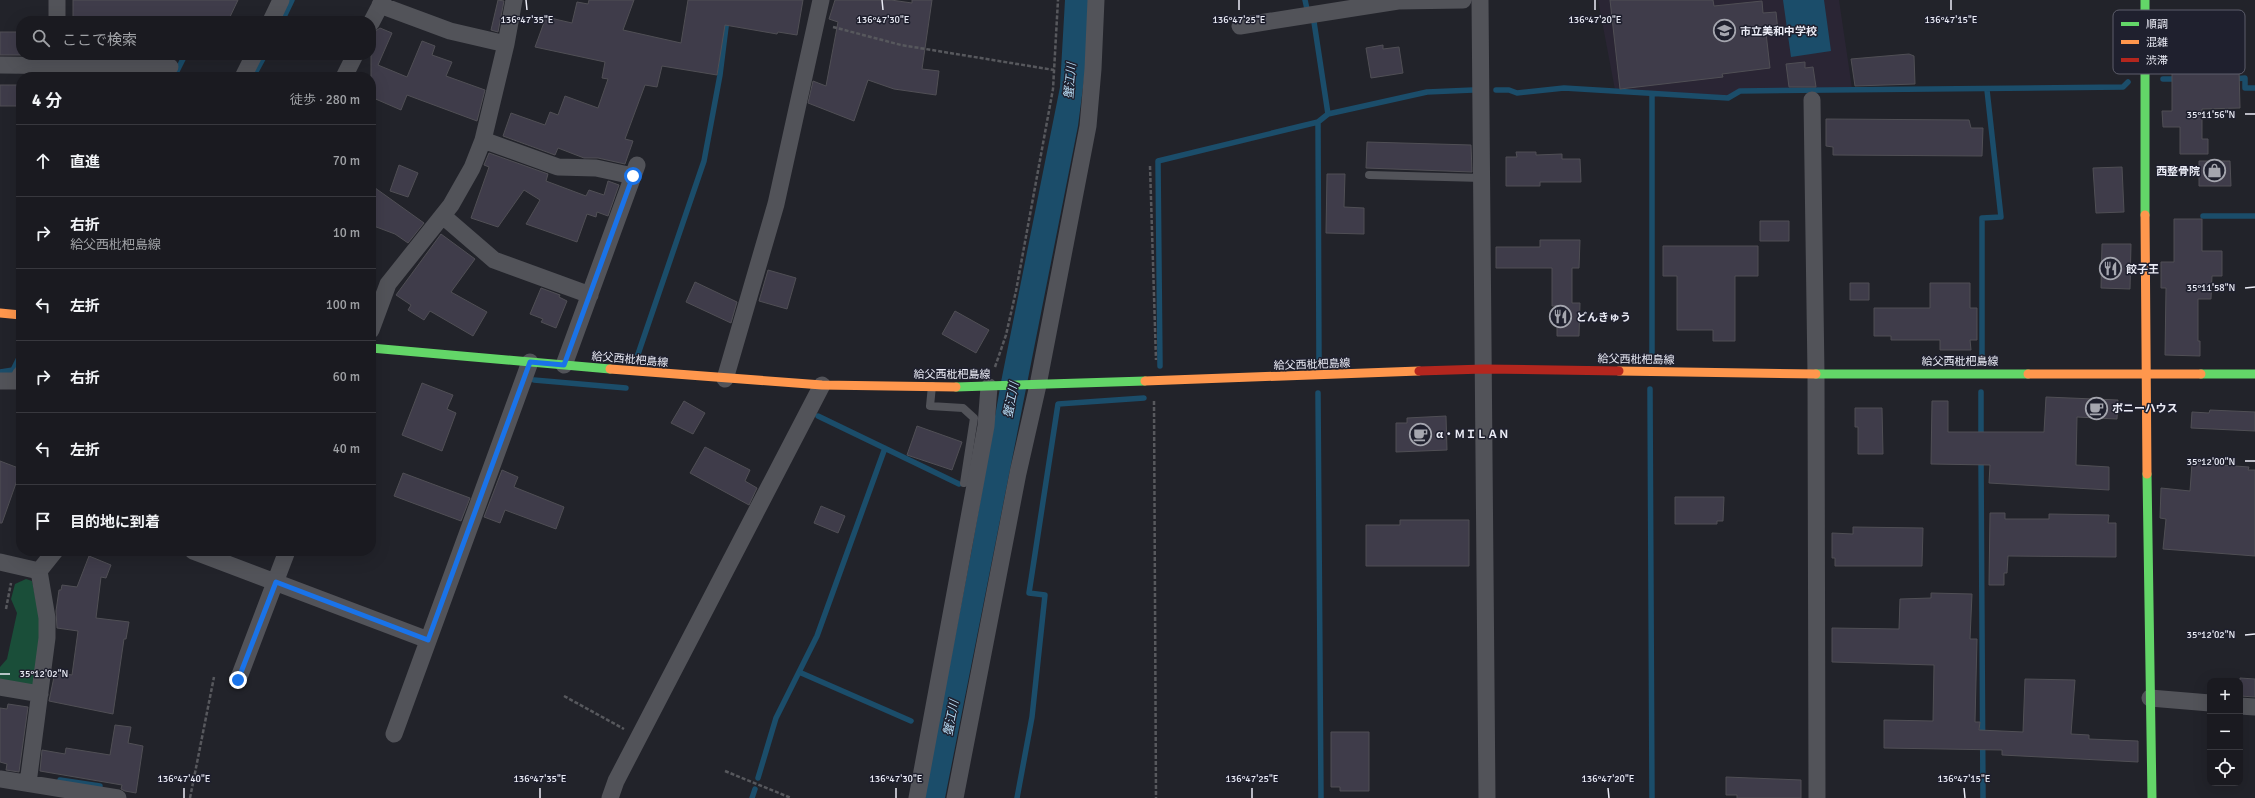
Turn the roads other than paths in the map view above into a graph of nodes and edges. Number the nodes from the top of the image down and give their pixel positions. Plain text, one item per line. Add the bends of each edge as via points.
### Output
1 (57, 0) edge
2 (281, 0) edge
3 (514, 0) edge
4 (822, 0) edge
5 (1096, 0) edge
6 (1463, 0) edge
7 (1480, 0) edge
8 (381, 3) edge
9 (57, 16) edge
10 (273, 16) edge
11 (374, 16) edge
12 (1240, 26) dead end
13 (506, 44) junction
14 (252, 60) edge
15 (352, 60) edge
16 (0, 65) edge
17 (56, 66) edge
18 (170, 67) dead end
19 (246, 72) edge
20 (346, 72) edge
21 (2145, 74) edge
22 (1812, 100) dead end
23 (483, 140) junction
24 (1369, 175) dead end
25 (1482, 178) junction
26 (443, 216) junction
27 (590, 295) junction
28 (0, 313) edge
29 (16, 315) edge
30 (376, 316) edge
31 (376, 348) edge
32 (530, 362) junction
33 (564, 365) junction
34 (1484, 369) junction
35 (2145, 373) junction
36 (1816, 374) junction
37 (2255, 374) edge
38 (725, 379) junction
39 (0, 381) edge
40 (16, 381) edge
41 (822, 385) junction
42 (1038, 385) junction
43 (932, 386) junction
44 (989, 386) junction
45 (964, 482) dead end
46 (51, 556) edge
47 (216, 556) edge
48 (285, 556) edge
49 (8, 564) edge
50 (39, 571) junction
51 (276, 582) junction
52 (428, 640) junction
53 (238, 680) dead end
54 (0, 687) edge
55 (40, 694) junction
56 (2150, 698) junction
57 (2207, 703) edge
58 (2243, 706) edge
59 (2255, 707) edge
60 (394, 734) dead end
61 (0, 779) edge
62 (28, 783) junction
63 (97, 796) edge
64 (118, 798) edge
65 (610, 798) edge
66 (917, 798) edge
67 (955, 798) edge
68 (1487, 798) edge
69 (1817, 798) edge
70 (2152, 798) edge

1 - 9 street
2 - 10 street
3 - 13 street
4 - 38 street via 776,204
5 - 42 street via 1088,126
6 - 12 street via 1398,1
7 - 25 street
8 - 11 street
8 - 13 street via 450,31
13 - 23 street
14 - 19 street
15 - 20 street
16 - 17 street
17 - 18 street
21 - 35 main road
22 - 36 street
23 - 26 street via 472,168
23 - 27 street via 558,167 635,170
24 - 25 lane
25 - 34 street
26 - 27 street via 494,260
26 - 30 street via 388,284
27 - 33 street
28 - 29 main road
31 - 32 main road, 給父西枇杷島線
32 - 33 main road, 給父西枇杷島線
32 - 52 street
33 - 38 main road, 給父西枇杷島線
34 - 36 main road, 給父西枇杷島線
34 - 42 main road, 給父西枇杷島線
34 - 68 street
35 - 36 main road, 給父西枇杷島線
35 - 37 main road, 給父西枇杷島線
35 - 56 main road
36 - 69 street
38 - 41 main road, 給父西枇杷島線
39 - 40 street
41 - 43 main road, 給父西枇杷島線
41 - 65 street via 639,736
42 - 44 main road, 給父西枇杷島線
42 - 67 street via 1018,472
43 - 44 main road, 給父西枇杷島線
43 - 45 lane via 930,406 963,408 974,418
44 - 66 street via 986,426
46 - 50 street
47 - 51 street
48 - 51 street
49 - 50 street
50 - 55 street via 47,624
51 - 52 street
51 - 53 street
52 - 60 street
54 - 55 street
55 - 62 street
56 - 57 street
56 - 70 main road
58 - 59 street
61 - 62 street
62 - 63 street
63 - 64 street

